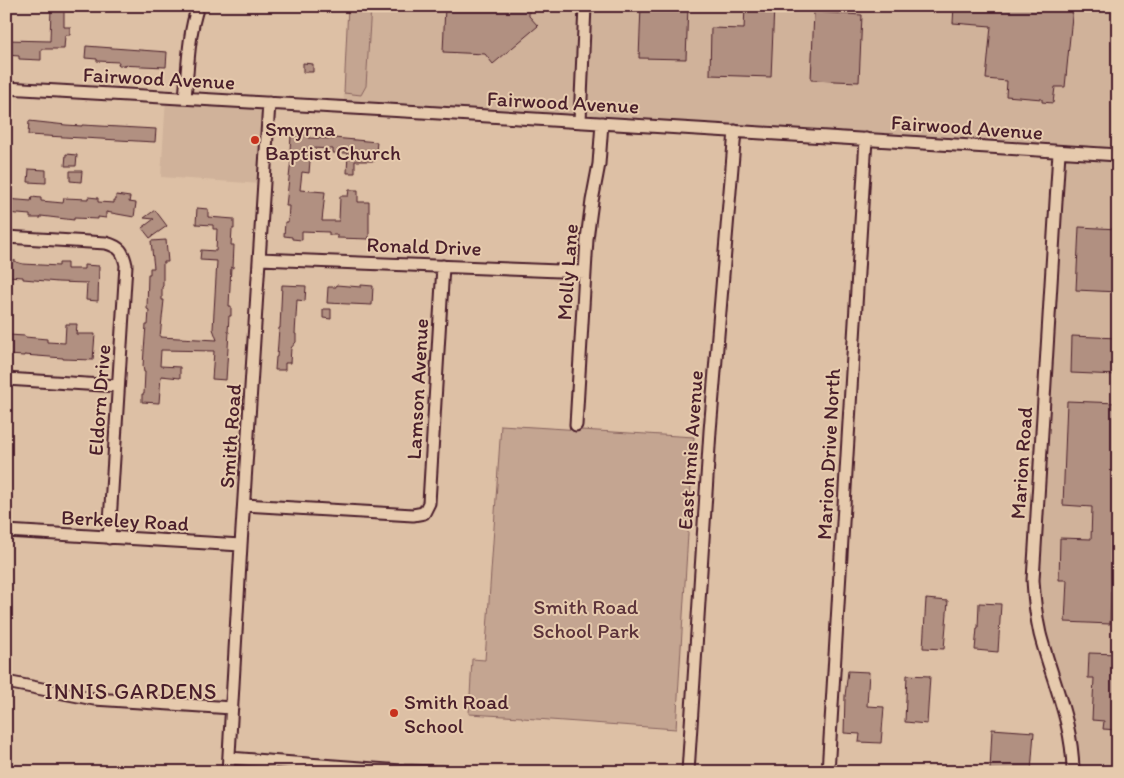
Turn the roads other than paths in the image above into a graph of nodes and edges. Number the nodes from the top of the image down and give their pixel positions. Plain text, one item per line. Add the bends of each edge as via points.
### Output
1 (198, 6) edge
2 (584, 6) edge
3 (6, 88) edge
4 (185, 98) junction
5 (270, 103) junction
6 (580, 122) junction
7 (602, 123) junction
8 (735, 131) junction
9 (866, 139) junction
10 (1059, 152) junction
11 (1118, 155) edge
12 (6, 237) edge
13 (260, 259) junction
14 (443, 266) junction
15 (585, 272) junction
16 (6, 379) edge
17 (118, 386) junction
18 (576, 425) dead end
19 (244, 505) junction
20 (6, 531) edge
21 (109, 538) junction
22 (241, 545) junction
23 (6, 682) edge
24 (232, 708) junction
25 (229, 758) junction
26 (401, 771) edge
27 (228, 772) edge
28 (443, 772) edge
29 (688, 772) edge
30 (828, 772) edge
31 (1074, 772) edge

1 - 4 street via 191,33
2 - 6 street
3 - 4 street, Fairwood Avenue
4 - 5 street, Fairwood Avenue
5 - 6 street, Fairwood Avenue
5 - 13 street, Smith Road
6 - 7 street, Fairwood Avenue
7 - 8 street, Fairwood Avenue
7 - 15 street, Molly Lane
8 - 9 street, Fairwood Avenue
8 - 29 street, East Innis Avenue via 710,431
9 - 10 street, Fairwood Avenue
9 - 30 street, Marion Drive North
10 - 11 street, Fairwood Avenue
10 - 31 street, Marion Road via 1033,580 1034,605 1068,725
12 - 17 street, Eldorn Drive via 106,243 117,246 124,254
13 - 14 street, Ronald Drive
13 - 19 street, Smith Road
14 - 15 street, Ronald Drive
14 - 19 street, Lamson Avenue via 429,503 424,513
15 - 18 street, Molly Lane
16 - 17 street
17 - 21 street, Eldorn Drive
19 - 22 street, Smith Road
20 - 21 street, Berkeley Road
21 - 22 street, Berkeley Road
22 - 24 street, Smith Road
23 - 24 street via 94,699
24 - 25 street, Smith Road
25 - 26 street
25 - 27 street, Smith Road
26 - 28 street

